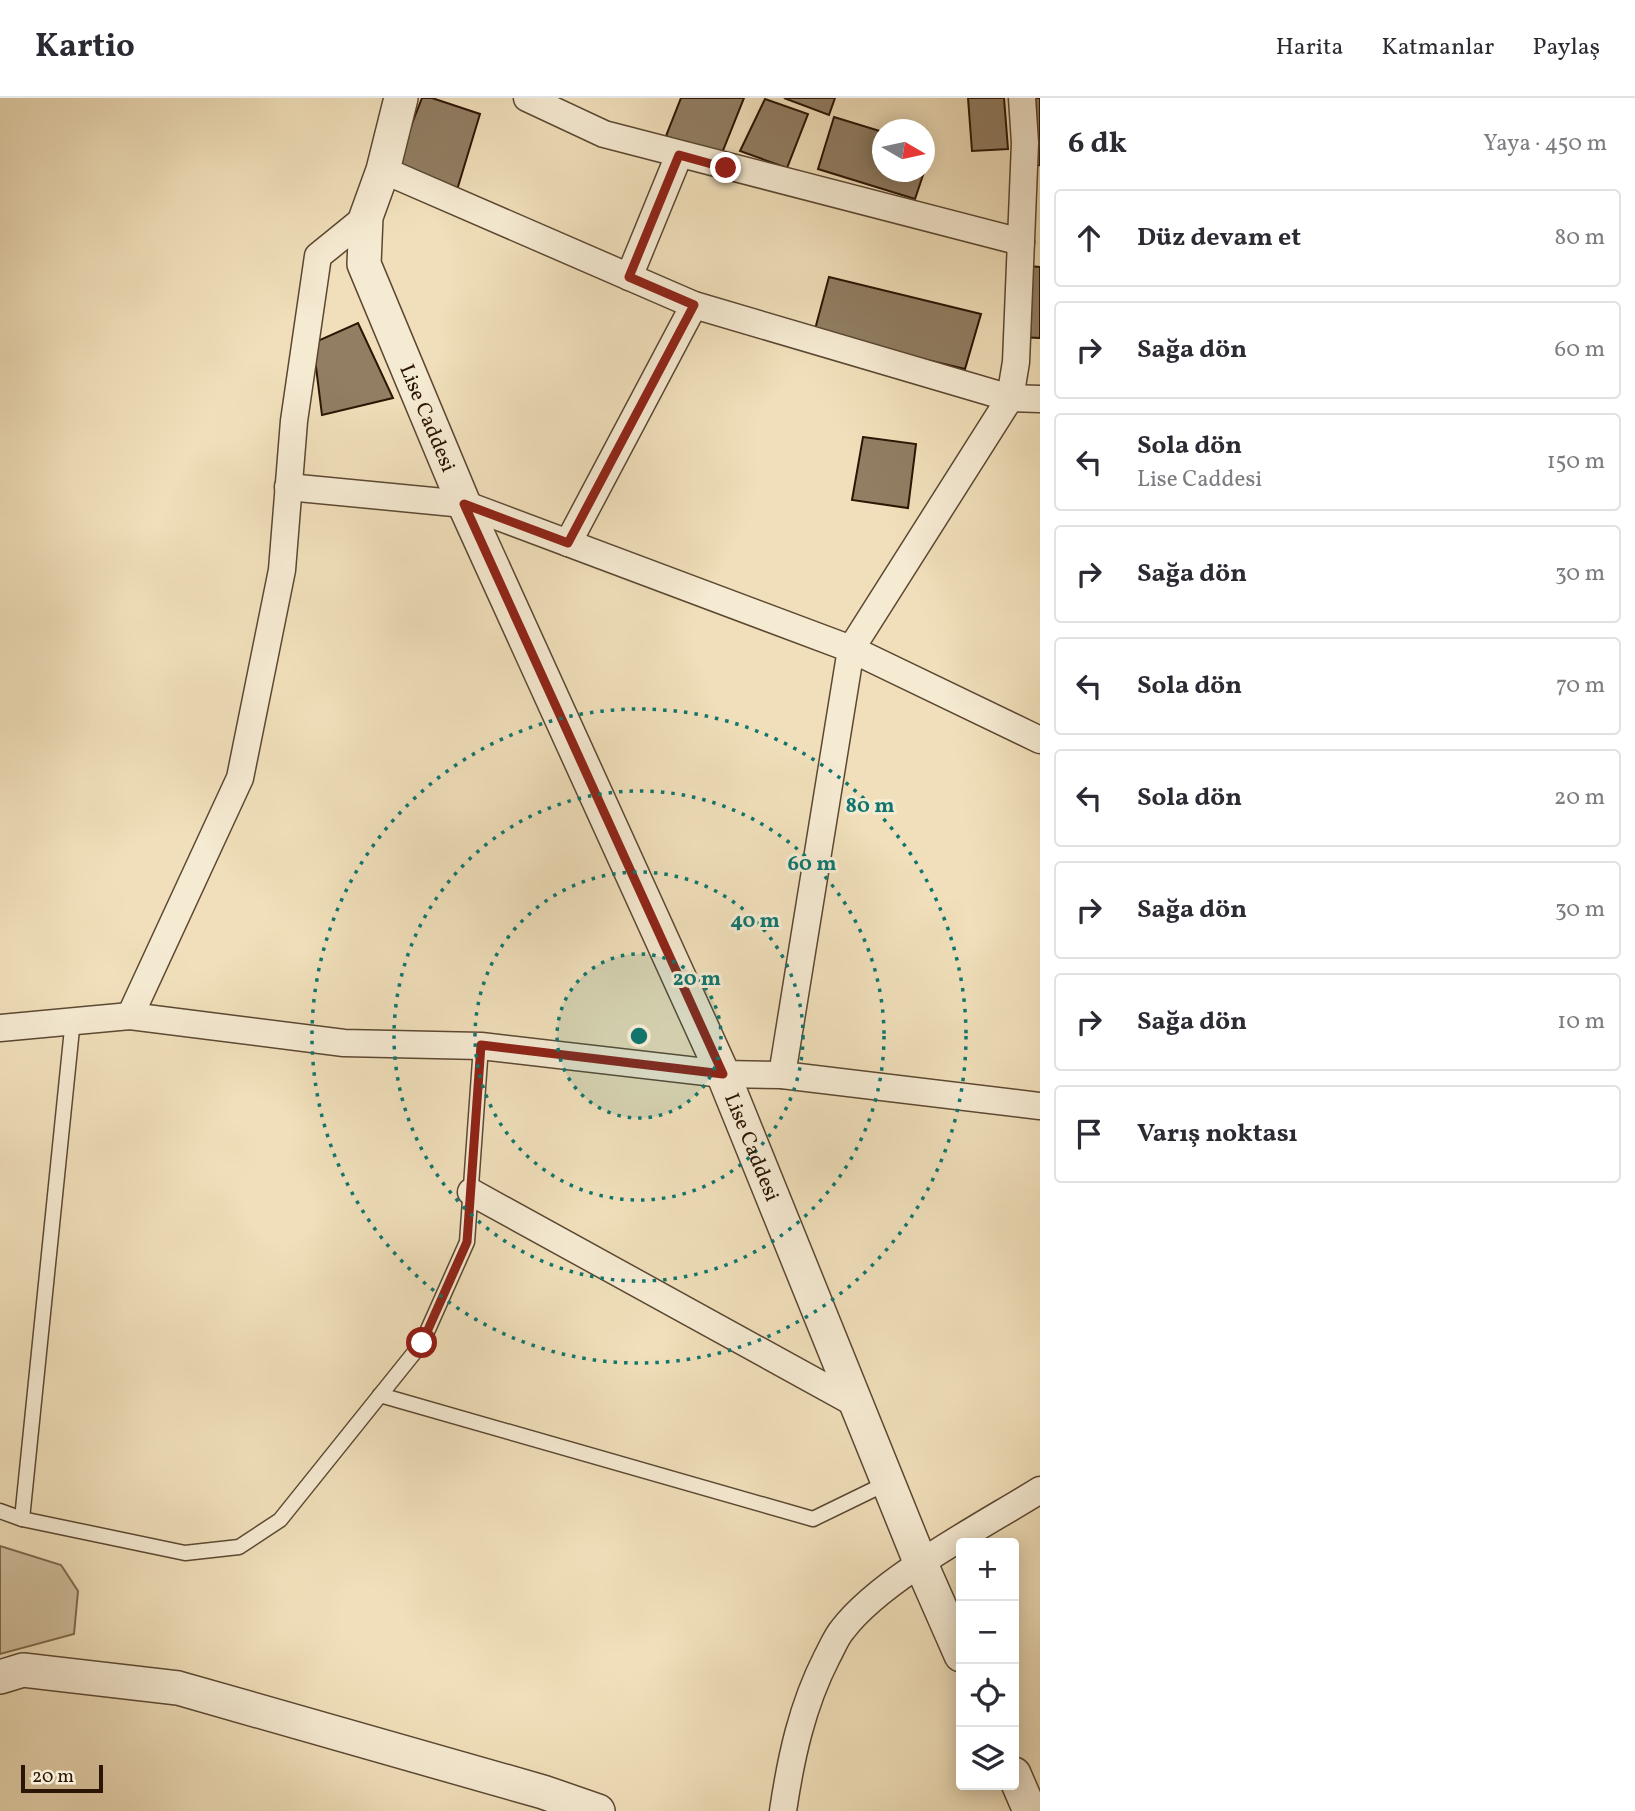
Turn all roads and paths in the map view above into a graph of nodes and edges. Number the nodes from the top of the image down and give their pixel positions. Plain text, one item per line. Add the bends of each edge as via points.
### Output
1 (401, 98) edge
2 (527, 98) edge
3 (1022, 98) edge
4 (679, 155) junction
5 (383, 170) junction
6 (366, 217) junction
7 (1021, 242) junction
8 (629, 277) junction
9 (694, 305) junction
10 (1010, 398) junction
11 (1040, 399) edge
12 (288, 487) junction
13 (464, 504) junction
14 (568, 543) junction
15 (851, 649) junction
16 (1040, 740) edge
17 (130, 1016) junction
18 (73, 1019) junction
19 (0, 1028) edge
20 (481, 1045) junction
21 (723, 1074) junction
22 (782, 1075) junction
23 (1040, 1106) edge
24 (471, 1192) junction
25 (380, 1395) junction
26 (858, 1405) junction
27 (889, 1482) junction
28 (1040, 1490) edge
29 (0, 1511) edge
30 (22, 1519) junction
31 (921, 1564) junction
32 (956, 1643) edge
33 (0, 1677) edge
34 (1019, 1786) edge
35 (598, 1811) edge
36 (783, 1811) edge
37 (1030, 1811) edge

1 - 5 street, Lise Caddesi
2 - 4 street via 604,134
3 - 7 street
4 - 7 street
4 - 8 street
5 - 6 street, Lise Caddesi
5 - 8 street
6 - 12 street via 318,256
6 - 13 street, Lise Caddesi via 364,264
7 - 10 street
8 - 9 street
9 - 10 street
9 - 14 street
10 - 11 street
10 - 15 street
12 - 13 street
12 - 17 street via 282,570 240,778
13 - 14 street
13 - 21 street, Lise Caddesi
14 - 15 street
15 - 16 street
15 - 22 street
17 - 18 street
17 - 20 street via 344,1043
18 - 19 street
18 - 30 lane
20 - 21 street
20 - 24 lane
21 - 22 street
21 - 26 street, Lise Caddesi
22 - 23 street
24 - 25 lane via 462,1255 422,1343
24 - 26 street
25 - 27 lane via 813,1518
25 - 30 lane via 280,1520 239,1547 185,1553
26 - 27 street, Lise Caddesi
27 - 31 street, Lise Caddesi
28 - 31 street
29 - 30 lane
31 - 32 street, Lise Caddesi
31 - 36 street via 842,1629 810,1690 791,1754
33 - 35 street via 23,1670 178,1688
34 - 37 street

